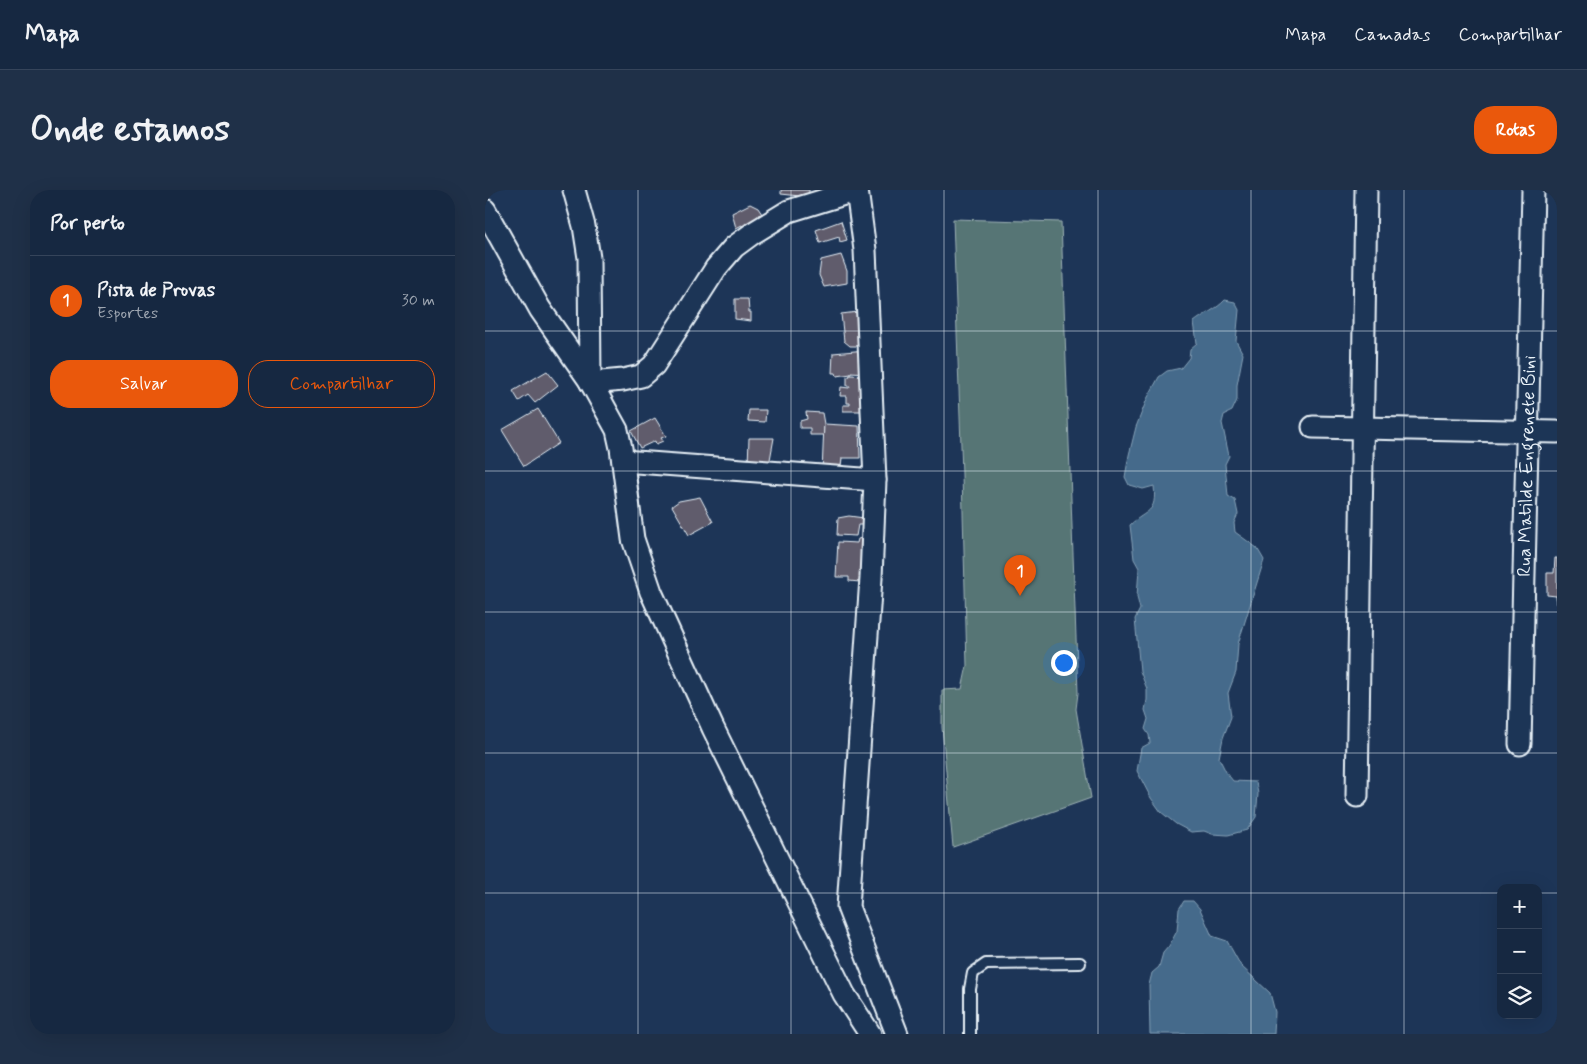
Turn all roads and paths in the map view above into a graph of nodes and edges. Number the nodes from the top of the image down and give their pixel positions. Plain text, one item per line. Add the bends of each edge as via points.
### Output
1 (574, 190) edge
2 (857, 190) edge
3 (1366, 190) edge
4 (1533, 190) edge
5 (485, 210) edge
6 (591, 382) junction
7 (1313, 427) dead end
8 (1362, 428) junction
9 (1527, 432) junction
10 (1557, 432) edge
11 (623, 461) junction
12 (875, 480) junction
13 (1520, 744) dead end
14 (1357, 796) dead end
15 (1079, 963) dead end
16 (875, 978) junction
17 (844, 994) junction
18 (870, 1034) edge
19 (897, 1034) edge
20 (970, 1034) edge

1 - 6 street via 589,258
2 - 6 street via 789,211 753,233 734,247 716,268 654,365 641,376
2 - 12 street via 865,250
3 - 8 street
4 - 9 street, Rua Matilde Engrenete Bini
5 - 6 street via 540,310
6 - 11 street via 617,430
7 - 8 street
8 - 9 street
8 - 14 street
9 - 10 street
9 - 13 street, Rua Matilde Engrenete Bini
11 - 12 street
11 - 17 street via 633,538 651,592 713,728
12 - 16 street via 848,907
15 - 20 lane via 986,964 973,973 969,989
16 - 17 street via 870,988 857,994
16 - 19 street
17 - 18 street

